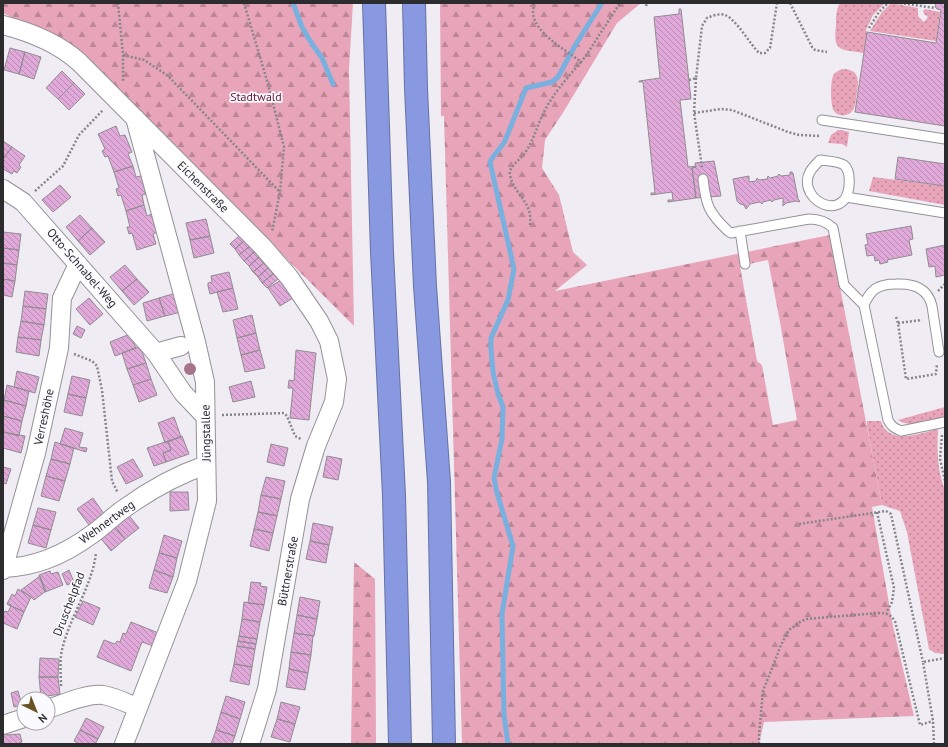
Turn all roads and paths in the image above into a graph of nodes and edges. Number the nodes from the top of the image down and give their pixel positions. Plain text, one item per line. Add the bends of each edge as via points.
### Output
1 (118, 3) edge
2 (244, 3) edge
3 (374, 3) edge
4 (414, 3) edge
5 (534, 3) edge
6 (620, 3) edge
7 (777, 3) edge
8 (790, 3) edge
9 (888, 3) edge
10 (900, 3) edge
11 (935, 8) dead end
12 (3, 25) edge
13 (868, 28) dead end
14 (827, 52) dead end
15 (123, 55) junction
16 (581, 62) junction
17 (696, 78) junction
18 (688, 80) dead end
19 (115, 97) junction
20 (694, 112) junction
21 (134, 117) junction
22 (822, 120) dead end
23 (821, 136) dead end
24 (945, 139) edge
25 (703, 179) joint
26 (3, 189) edge
27 (280, 192) junction
28 (846, 197) junction
29 (23, 202) junction
30 (945, 213) edge
31 (530, 225) dead end
32 (740, 231) junction
33 (262, 246) junction
34 (78, 264) junction
35 (745, 264) dead end
36 (864, 305) junction
37 (896, 317) dead end
38 (934, 318) junction
39 (898, 323) junction
40 (181, 346) dead end
41 (59, 348) junction
42 (156, 352) junction
43 (939, 352) dead end
44 (938, 362) dead end
45 (334, 402) joint
46 (205, 416) junction
47 (944, 422) edge
48 (316, 446) junction
49 (206, 465) junction
50 (945, 481) edge
51 (125, 508) junction
52 (877, 512) junction
53 (799, 524) dead end
54 (91, 535) junction
55 (3, 569) edge
56 (886, 613) junction
57 (945, 658) edge
58 (923, 662) junction
59 (56, 701) edge
60 (56, 707) edge
61 (138, 708) junction
62 (16, 721) edge
63 (933, 721) junction
64 (3, 725) edge
65 (124, 744) edge
66 (250, 744) edge
67 (400, 744) edge
68 (444, 744) edge
69 (759, 744) edge
70 (934, 744) edge

1 - 15 path
2 - 27 path via 284,147
3 - 67 highway via 381,229 394,495
4 - 68 highway via 425,286 439,482
5 - 16 path via 533,13 543,33
6 - 16 path
7 - 17 path via 770,48 765,53 759,53 736,24 725,15 707,18 702,26
8 - 14 path via 812,47
9 - 13 path
10 - 11 path
12 - 19 street, Eichenstraße via 60,47
15 - 19 path via 123,82 120,92
15 - 27 path via 144,60 166,75
16 - 31 path via 561,85 524,155 510,170 512,181 529,210
17 - 18 path
17 - 20 path
19 - 21 street, Eichenstraße
19 - 29 path via 79,135 63,166
20 - 23 path via 732,110 799,135
20 - 25 path
21 - 33 street, Eichenstraße
21 - 46 street, Jüngstallee via 196,342 205,382
22 - 24 lane
25 - 32 lane via 710,211 728,232
26 - 29 street, Otto-Schnabel-Weg
27 - 33 path via 271,237
28 - 28 lane via 837,204 827,205 812,196 808,188 808,177 820,160 839,163 847,169 850,178
28 - 30 lane
29 - 34 street, Otto-Schnabel-Weg
32 - 35 lane
32 - 36 lane via 809,219 827,223 833,228 844,284
33 - 45 street, Eichenstraße via 290,277 329,341 337,379
34 - 41 street, Verreshöhe via 62,298
34 - 42 street, Otto-Schnabel-Weg
36 - 38 lane via 876,288 887,284 915,285 930,298
36 - 47 lane via 890,425 901,431
37 - 39 path
38 - 39 path
38 - 43 lane
39 - 44 path via 906,379 936,374
40 - 42 street
41 - 51 path via 92,361 97,366 112,481
41 - 55 street, Verreshöhe via 36,453
42 - 46 street, Otto-Schnabel-Weg via 183,393
45 - 48 street, Büttnerstraße
46 - 48 path via 284,413 295,436
46 - 49 street, Jüngstallee
47 - 50 path via 940,459
48 - 66 street, Büttnerstraße via 300,499 267,689
49 - 51 street, Wehnertweg via 188,471
49 - 61 street, Jüngstallee via 207,501 187,581
51 - 54 street, Wehnertweg
52 - 53 path
52 - 56 path via 894,588 892,602
52 - 58 path via 886,511 893,517
54 - 55 street, Wehnertweg via 66,551 41,562 21,568
54 - 59 path, Druschelpfad via 96,547 95,560 62,648
56 - 63 path via 895,621 920,724
56 - 69 path via 806,619 789,630 763,691
57 - 58 path
58 - 63 path
60 - 61 street via 102,695
61 - 65 street, Jüngstallee
62 - 64 street
63 - 70 path

